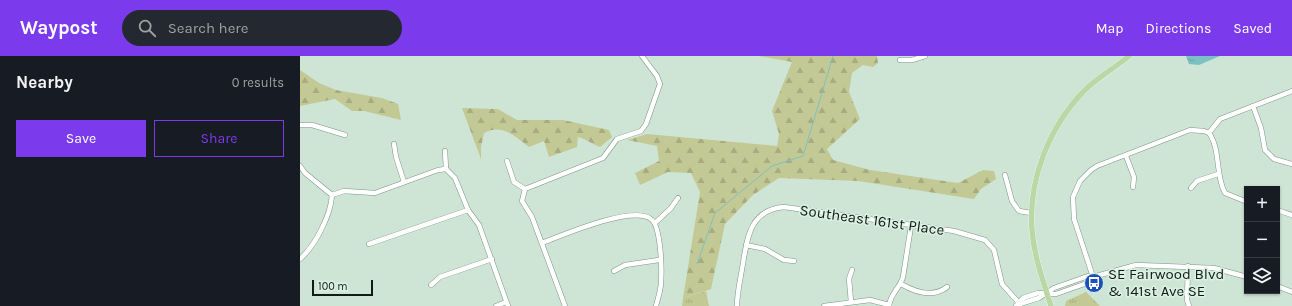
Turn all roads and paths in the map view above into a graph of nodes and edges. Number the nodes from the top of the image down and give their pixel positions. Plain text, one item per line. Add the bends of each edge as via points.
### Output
1 (643, 56) edge
2 (925, 56) edge
3 (1129, 56) edge
4 (900, 60) dead end
5 (1292, 91) edge
6 (1253, 106) junction
7 (300, 126) edge
8 (1209, 133) junction
9 (345, 135) dead end
10 (394, 144) dead end
11 (444, 151) dead end
12 (1126, 156) junction
13 (507, 161) dead end
14 (1292, 164) edge
15 (300, 166) edge
16 (446, 169) junction
17 (1218, 174) junction
18 (302, 175) edge
19 (1005, 175) dead end
20 (404, 182) junction
21 (1133, 187) dead end
22 (1191, 188) dead end
23 (525, 189) junction
24 (332, 195) junction
25 (678, 198) dead end
26 (1244, 201) edge
27 (468, 210) junction
28 (1280, 211) edge
29 (1031, 213) junction
30 (1292, 214) edge
31 (655, 223) junction
32 (911, 226) junction
33 (542, 243) junction
34 (369, 244) dead end
35 (746, 245) junction
36 (300, 259) edge
37 (492, 259) junction
38 (660, 260) junction
39 (794, 261) dead end
40 (1188, 266) junction
41 (852, 270) dead end
42 (614, 271) dead end
43 (1094, 276) junction
44 (1244, 276) edge
45 (901, 284) junction
46 (432, 285) dead end
47 (947, 287) dead end
48 (1280, 287) edge
49 (1292, 292) edge
50 (1047, 293) junction
51 (851, 302) junction
52 (507, 304) edge
53 (889, 305) edge
54 (1018, 305) edge
55 (496, 306) edge
56 (565, 306) edge
57 (656, 306) edge
58 (737, 306) edge
59 (824, 306) edge
60 (1051, 306) edge
61 (1189, 306) edge

1 - 23 street via 660,84 643,128 636,134 617,139 603,158
2 - 4 street
3 - 29 main road via 1084,91 1054,131 1036,179
5 - 6 street
6 - 8 street via 1220,119
6 - 14 street via 1261,128 1264,147 1269,155
7 - 9 street via 312,125
8 - 12 street via 1190,130
8 - 17 street via 1215,144
10 - 20 street
11 - 16 street
12 - 21 street via 1134,177
12 - 43 street via 1091,170 1080,181 1073,197 1074,219
13 - 23 street via 514,182
15 - 18 street
16 - 20 street
16 - 27 street via 455,178
17 - 22 street via 1197,181
17 - 26 street via 1225,193
18 - 24 street
19 - 29 street via 1015,207 1019,211
20 - 24 street via 375,192 344,191
23 - 33 street via 522,201 532,217
24 - 36 street via 332,205 313,244
25 - 31 street
27 - 34 street
27 - 37 street via 479,225
28 - 30 street
29 - 50 main road via 1033,244
31 - 33 street via 650,218 639,216 604,220
31 - 38 street via 659,234
32 - 35 street, Southeast 161st Place via 784,207 760,216 750,232
32 - 45 street
32 - 54 street, Southeast 161st Place via 954,232 985,240 994,250 1002,284
33 - 56 street
35 - 39 street via 765,249 784,260
35 - 58 street
37 - 46 street via 440,277
37 - 52 street
38 - 42 street via 624,265
38 - 57 street via 661,282
40 - 43 street via 1136,265
40 - 44 street via 1214,268
40 - 61 street
41 - 51 street via 849,279
43 - 50 street via 1090,282 1056,294
45 - 47 street via 924,293 942,291
45 - 53 street
48 - 49 street
50 - 54 street via 1023,298
50 - 60 main road
51 - 53 street via 870,300
51 - 59 street
52 - 55 street

